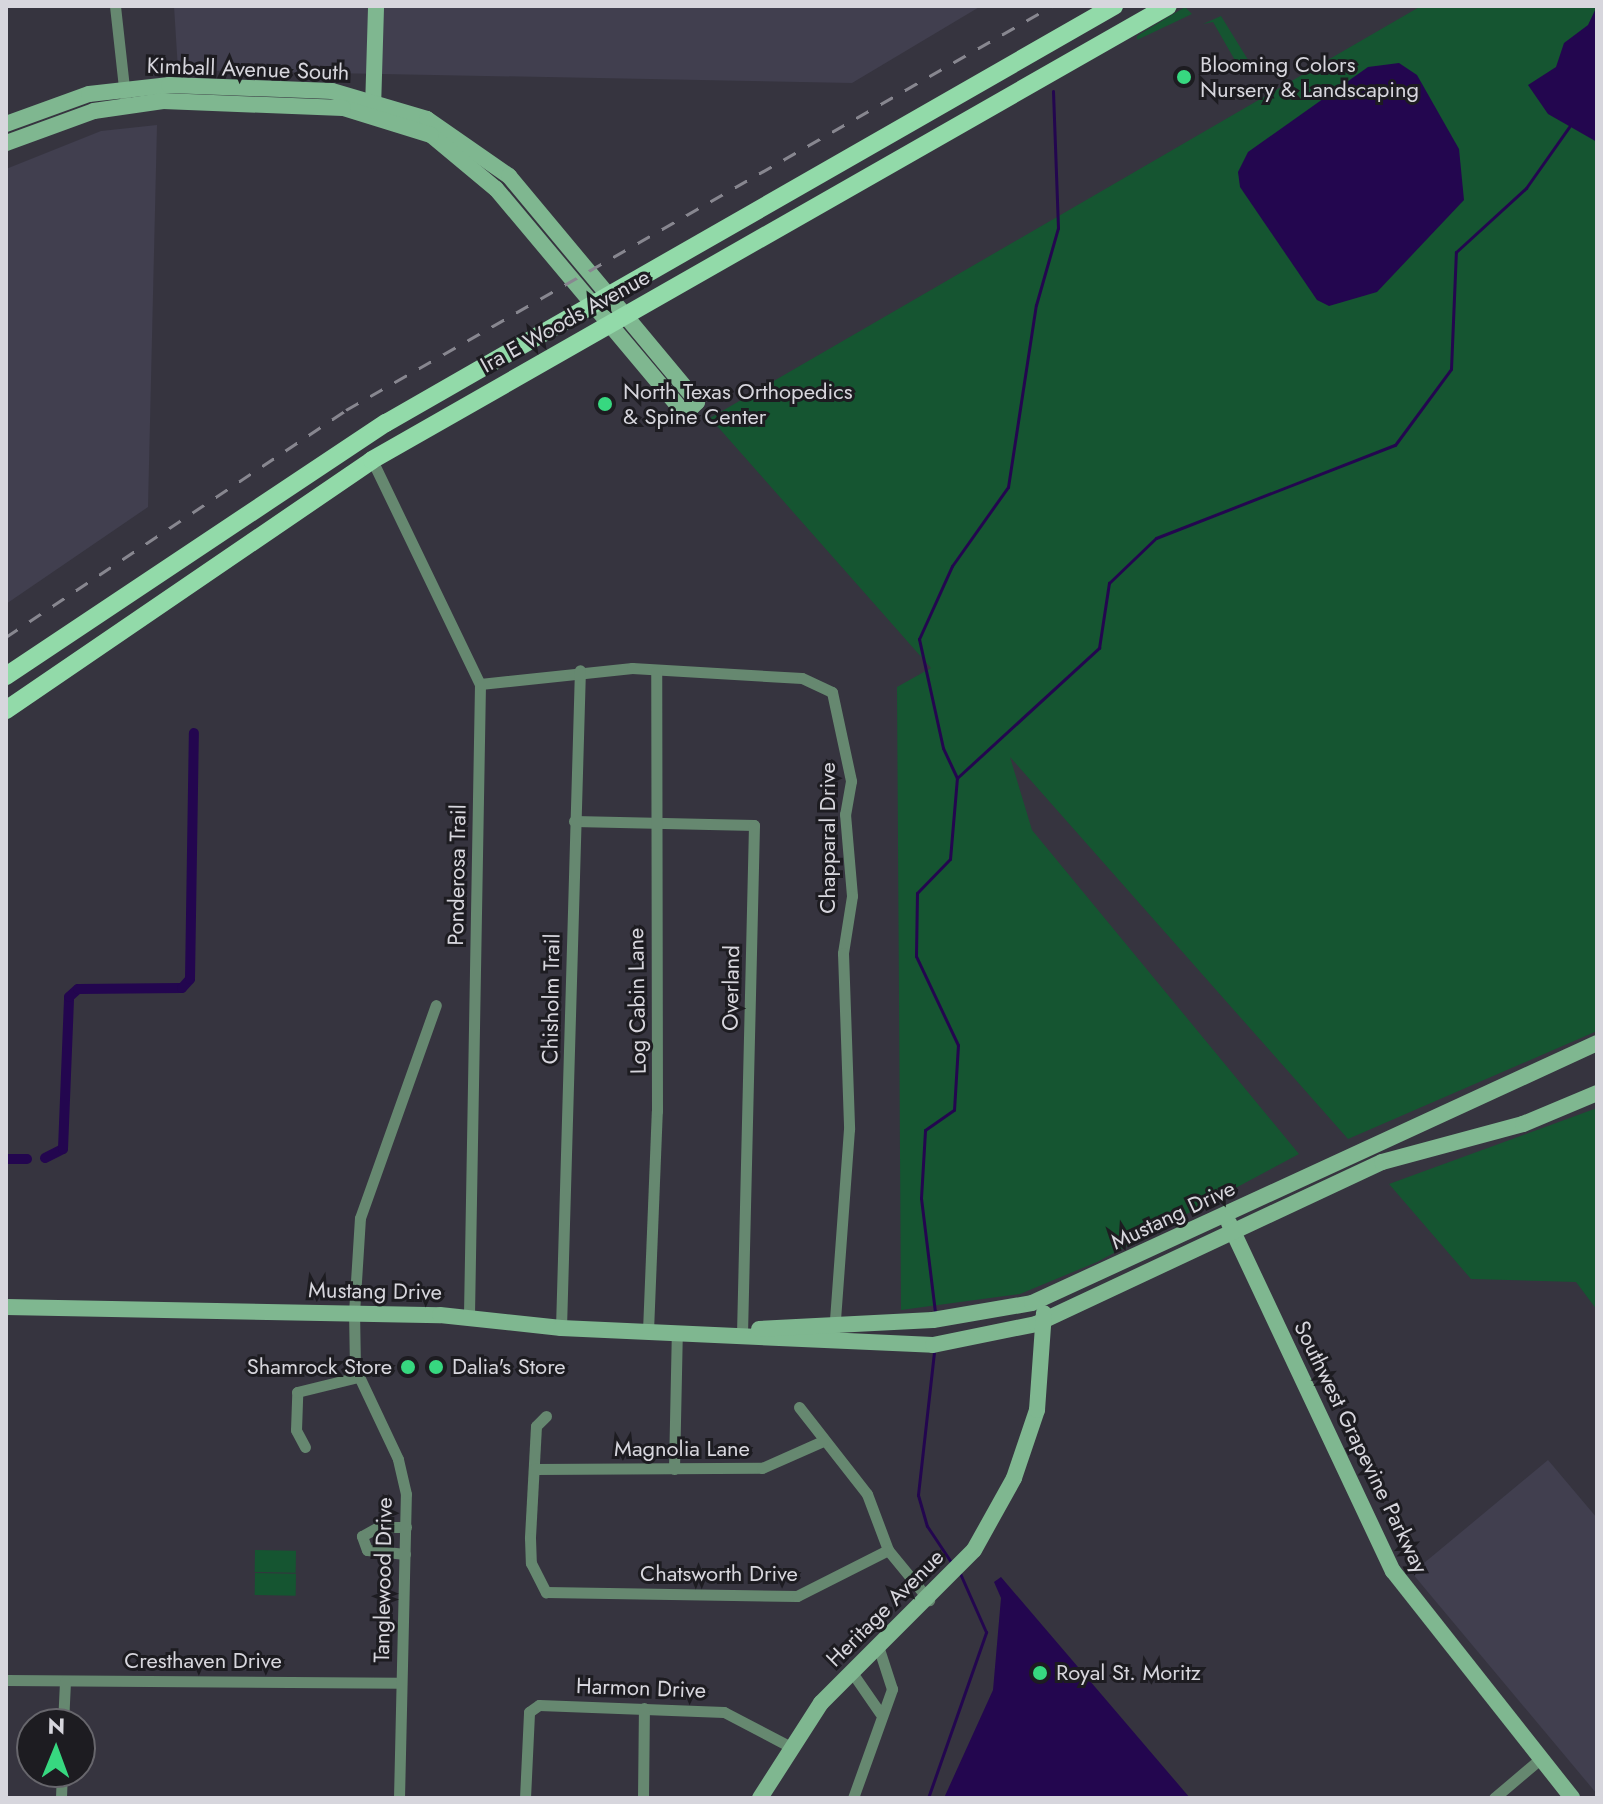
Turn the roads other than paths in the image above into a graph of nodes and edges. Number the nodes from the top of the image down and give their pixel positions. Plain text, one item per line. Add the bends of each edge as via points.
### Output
1 (115, 6) edge
2 (376, 6) edge
3 (1114, 6) edge
4 (1168, 6) edge
5 (123, 87) junction
6 (127, 104) junction
7 (374, 107) junction
8 (919, 117) junction
9 (6, 124) edge
10 (6, 143) edge
11 (918, 149) junction
12 (601, 301) junction
13 (617, 320) junction
14 (691, 408) dead end
15 (372, 460) junction
16 (176, 559) junction
17 (192, 582) junction
18 (580, 670) junction
19 (656, 671) junction
20 (6, 676) edge
21 (480, 684) junction
22 (6, 710) edge
23 (574, 821) junction
24 (653, 824) junction
25 (436, 1005) dead end
26 (1597, 1043) edge
27 (1597, 1093) edge
28 (1226, 1214) junction
29 (1233, 1233) junction
30 (1042, 1299) junction
31 (6, 1307) edge
32 (354, 1313) junction
33 (469, 1316) junction
34 (1045, 1321) junction
35 (561, 1328) junction
36 (648, 1331) junction
37 (677, 1331) junction
38 (742, 1333) junction
39 (834, 1334) junction
40 (358, 1377) junction
41 (799, 1407) dead end
42 (546, 1416) dead end
43 (823, 1441) junction
44 (305, 1447) dead end
45 (534, 1469) junction
46 (674, 1469) junction
47 (406, 1527) junction
48 (888, 1550) junction
49 (405, 1554) junction
50 (929, 1600) junction
51 (879, 1649) junction
52 (851, 1671) junction
53 (6, 1680) edge
54 (65, 1681) junction
55 (400, 1683) junction
56 (64, 1708) edge
57 (644, 1708) junction
58 (880, 1713) junction
59 (789, 1746) junction
60 (1540, 1759) junction
61 (399, 1798) edge
62 (525, 1798) edge
63 (643, 1798) edge
64 (760, 1798) edge
65 (853, 1798) edge
66 (1494, 1798) edge
67 (1572, 1798) edge

1 - 5 street
2 - 7 main road
3 - 8 main road, Ira E Woods Avenue
4 - 11 main road, Ira E Woods Avenue
5 - 6 street
5 - 7 main road, Kimball Avenue South via 311,89
5 - 9 main road, Kimball Avenue South
6 - 7 main road, Kimball Avenue South
6 - 10 main road, Kimball Avenue South
7 - 12 main road, Kimball Avenue South via 427,119 480,162
8 - 11 main road via 912,138
8 - 12 main road, Ira E Woods Avenue
11 - 13 main road, Ira E Woods Avenue
12 - 13 main road
12 - 16 main road, Ira E Woods Avenue via 295,478
13 - 14 main road
13 - 15 main road, Ira E Woods Avenue
15 - 17 main road, Ira E Woods Avenue
15 - 21 street, Ponderosa Trail
16 - 17 main road
16 - 20 main road, Ira E Woods Avenue
17 - 22 main road, Ira E Woods Avenue
18 - 19 street, Chapparal Drive
18 - 21 street, Chapparal Drive
18 - 23 street, Chisholm Trail
19 - 24 street, Log Cabin Lane
19 - 39 street, Chapparal Drive via 802,678 832,692 841,708 851,781 845,814 852,896 843,953 849,1129
21 - 33 street, Ponderosa Trail
23 - 24 street, Overland
23 - 35 street, Chisholm Trail
24 - 36 street, Log Cabin Lane via 658,1096
24 - 38 street, Overland via 754,825
25 - 32 street, Tanglewood Drive via 360,1218
26 - 28 main road, Mustang Drive
27 - 29 main road, Mustang Drive via 1523,1124 1382,1162
28 - 29 main road, Southwest Grapevine Parkway
28 - 30 main road, Mustang Drive
29 - 34 main road, Mustang Drive
29 - 60 main road, Southwest Grapevine Parkway via 1393,1571
30 - 34 main road, Heritage Avenue
30 - 39 main road, Mustang Drive via 966,1316
31 - 32 main road, Mustang Drive
32 - 33 main road, Mustang Drive
32 - 40 street, Tanglewood Drive
33 - 35 main road, Mustang Drive
34 - 39 main road, Mustang Drive via 933,1345
34 - 50 main road, Heritage Avenue via 1037,1410 1014,1478 974,1550
35 - 36 main road, Mustang Drive
36 - 37 main road, Mustang Drive
37 - 38 main road, Mustang Drive
37 - 46 street
38 - 39 main road, Mustang Drive
40 - 44 street via 297,1392 296,1430
40 - 47 street, Tanglewood Drive via 398,1459
41 - 43 street
42 - 45 street via 536,1426
43 - 46 street, Magnolia Lane via 762,1468
43 - 48 street via 867,1494
45 - 46 street, Magnolia Lane
45 - 48 street, Chatsworth Drive via 531,1563 541,1587 797,1596
47 - 49 street, Tanglewood Drive
47 - 49 street via 378,1527 362,1536 367,1550
48 - 50 street
49 - 55 street, Tanglewood Drive
50 - 51 main road, Heritage Avenue
51 - 52 main road, Heritage Avenue
51 - 58 street via 893,1677
52 - 58 street
52 - 59 main road, Heritage Avenue
53 - 54 street, Cresthaven Drive
54 - 55 street, Cresthaven Drive
54 - 56 street
55 - 61 street, Tanglewood Drive
57 - 59 street, Harmon Drive via 724,1712
57 - 62 street, Harmon Drive via 532,1709
57 - 63 street
58 - 65 street
59 - 64 main road, Heritage Avenue
60 - 66 street
60 - 67 main road, Southwest Grapevine Parkway

